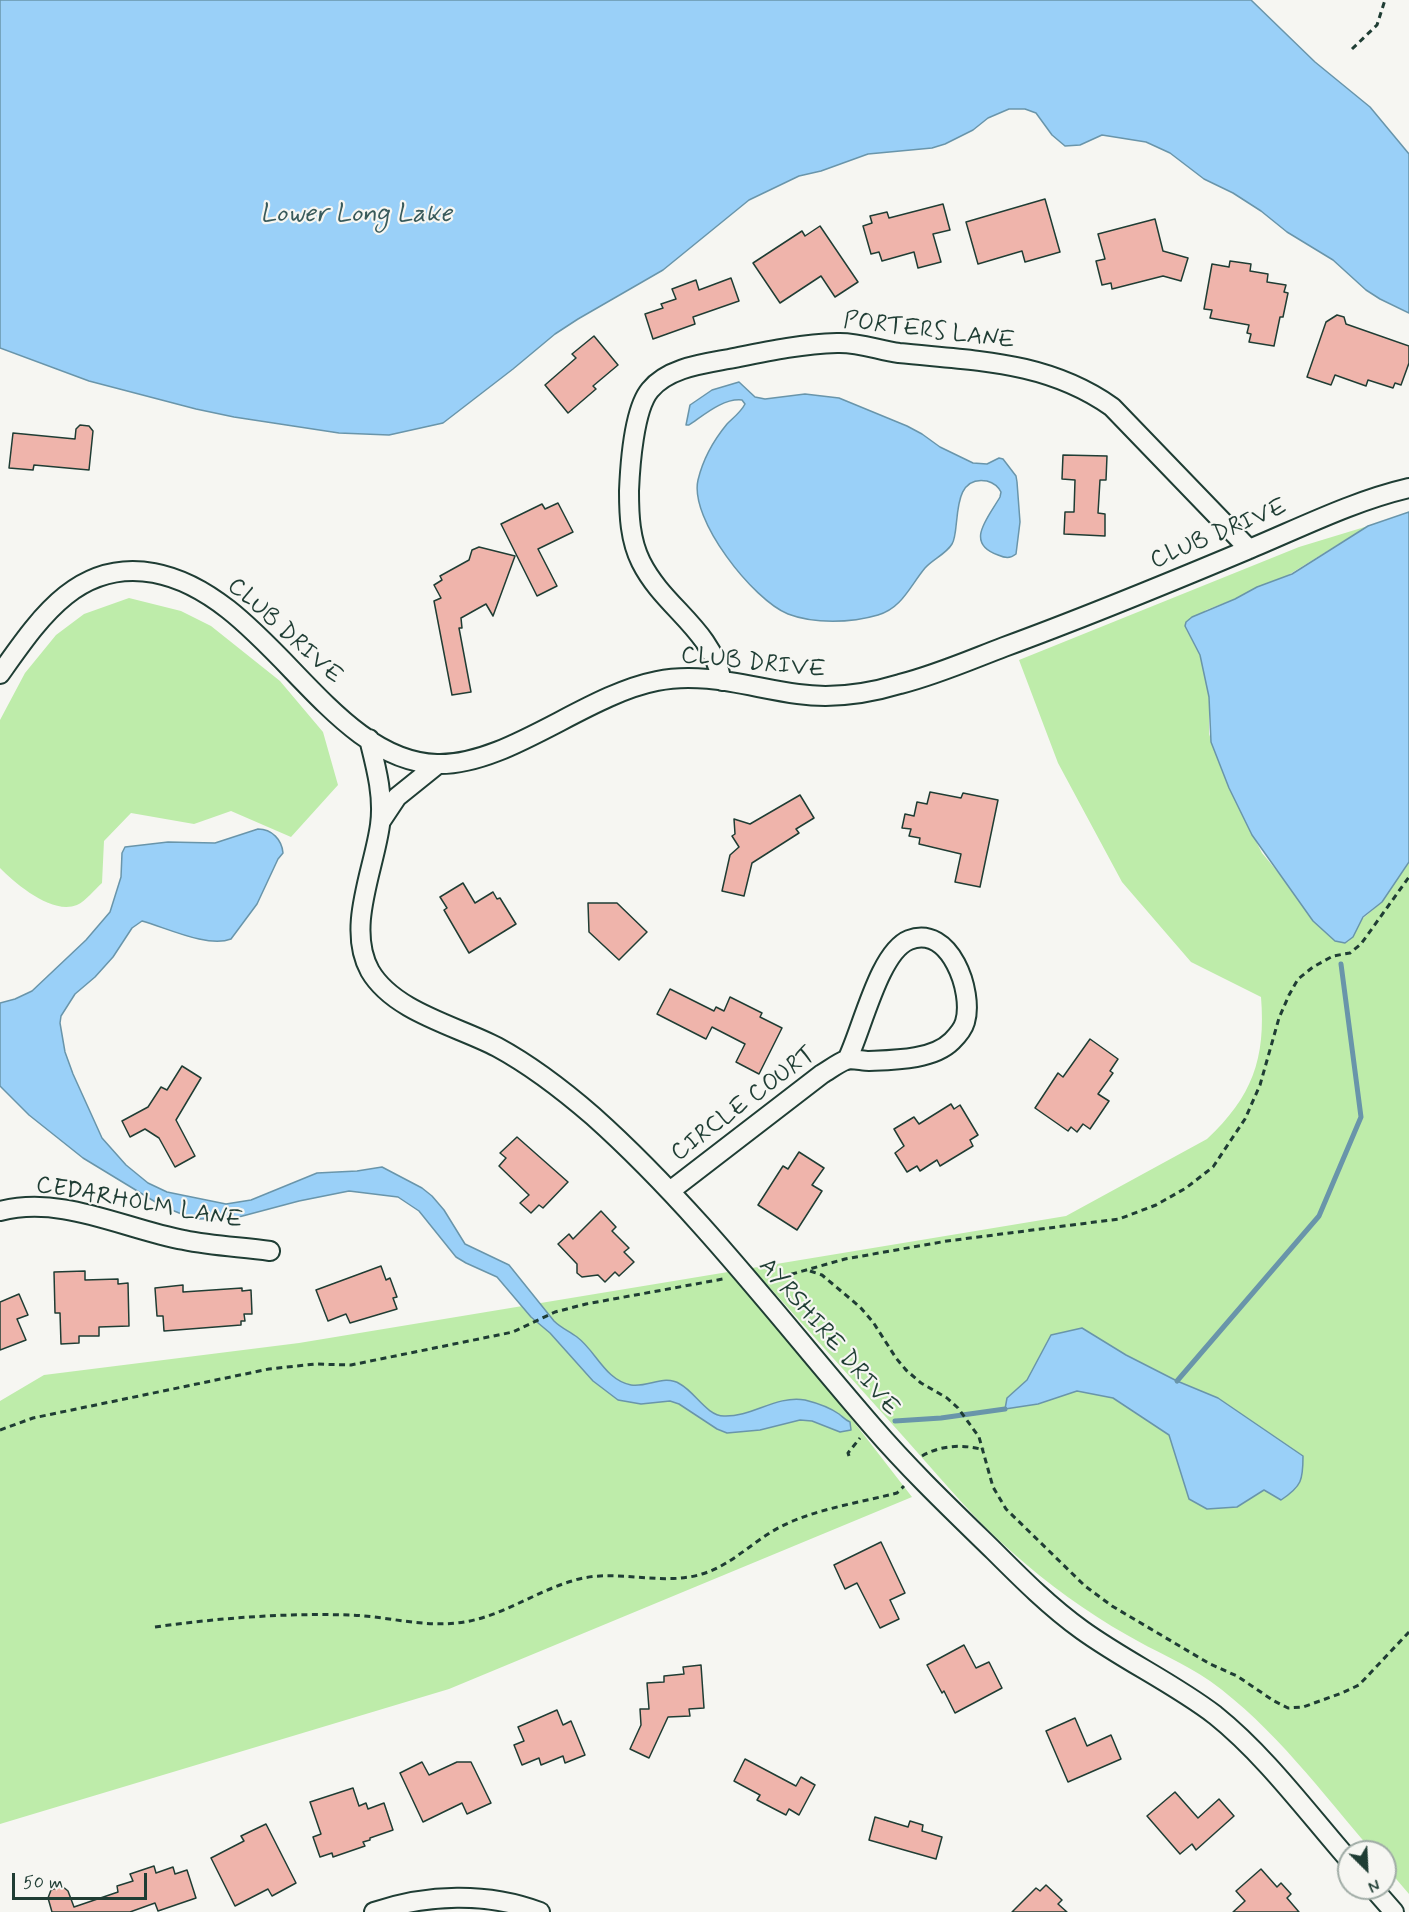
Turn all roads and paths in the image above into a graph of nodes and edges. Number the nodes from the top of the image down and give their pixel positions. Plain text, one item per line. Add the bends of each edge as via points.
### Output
1 (1385, 0) edge
2 (1352, 49) dead end
3 (1409, 488) edge
4 (1249, 549) junction
5 (0, 674) edge
6 (722, 681) junction
7 (369, 739) junction
8 (438, 764) junction
9 (381, 821) junction
10 (1409, 877) edge
11 (847, 1060) junction
12 (670, 1191) junction
13 (0, 1211) edge
14 (270, 1251) dead end
15 (808, 1270) junction
16 (747, 1280) junction
17 (0, 1430) edge
18 (984, 1450) junction
19 (912, 1470) junction
20 (155, 1627) dead end
21 (1409, 1632) edge
22 (1337, 1846) edge
23 (1384, 1900) edge
24 (374, 1912) edge
25 (540, 1912) edge
26 (1394, 1912) edge

1 - 2 path via 1377,25
3 - 4 street, CLUB DRIVE via 1368,500
4 - 6 street, CLUB DRIVE via 1034,636 872,692 817,696
4 - 6 street, PORTERS LANE via 1112,407 1079,387 1044,373 999,363 839,343 697,366 659,381 644,400 634,438 630,518 640,561 659,590 703,638 714,655
5 - 7 street, CLUB DRIVE via 33,628 70,592 105,574 150,572 187,583 216,599
6 - 8 street, CLUB DRIVE via 687,678 638,686 583,708 499,750
7 - 8 street, CLUB DRIVE via 403,757
7 - 9 street, AYRSHIRE DRIVE via 380,793
8 - 9 street, AYRSHIRE DRIVE via 397,797
9 - 12 street, AYRSHIRE DRIVE via 360,940 369,969 382,987 408,1006 496,1047 541,1074 606,1128
10 - 15 path via 1361,944 1350,953 1333,956 1313,967 1298,980 1280,1018 1260,1085 1245,1119 1213,1167 1186,1188 1119,1219 947,1241 845,1259
11 - 11 street, CIRCLE COURT via 887,1060 928,1053 946,1047 959,1033 967,1011 966,997 957,967 942,945 918,938 893,951
11 - 12 street, CIRCLE COURT via 822,1074
12 - 16 street, AYRSHIRE DRIVE
13 - 14 street, CEDARHOLM LANE via 28,1205 45,1207 184,1240
15 - 16 path via 763,1282
15 - 18 path via 822,1275 860,1307 906,1370 957,1408
16 - 17 path via 732,1277 701,1282 555,1312 513,1332 351,1365 269,1369 33,1418
16 - 19 street, AYRSHIRE DRIVE
18 - 19 path via 962,1446 933,1450 917,1458
18 - 21 path via 993,1487 1006,1509 1084,1586 1288,1708 1303,1707 1359,1685
19 - 20 path via 908,1482 897,1493 800,1518 703,1574 681,1578 591,1576 459,1623 426,1624 350,1615 213,1619
19 - 22 street, AYRSHIRE DRIVE via 1082,1630 1220,1719
23 - 26 street
24 - 25 street via 398,1904 448,1897 505,1902

